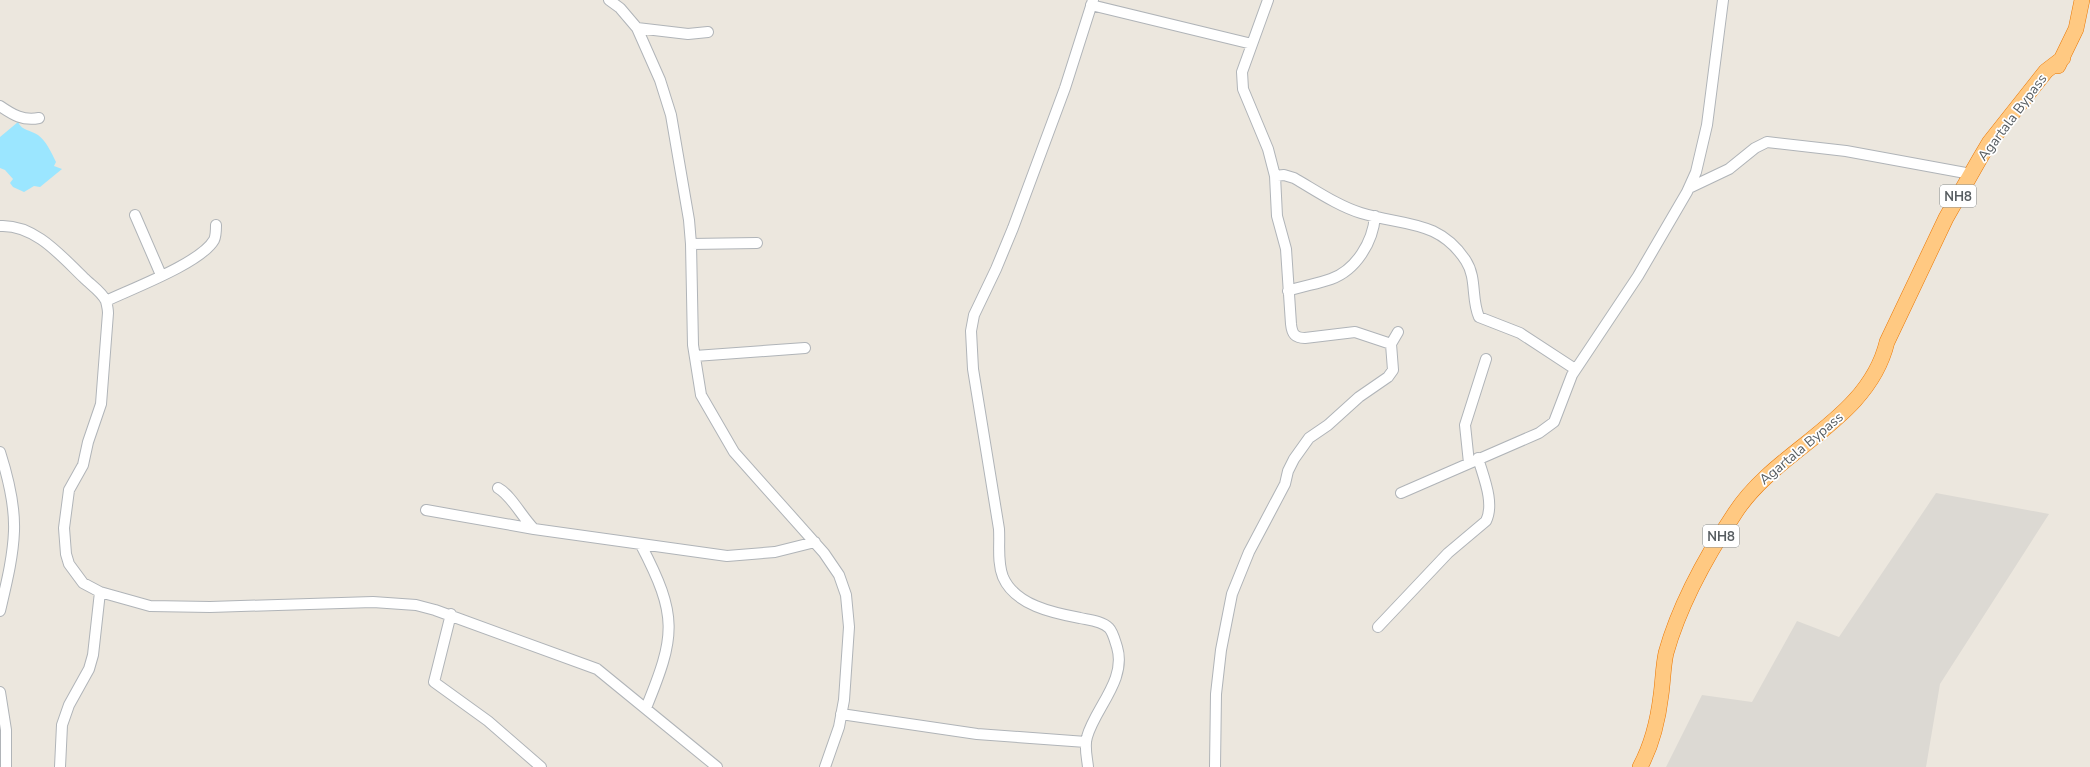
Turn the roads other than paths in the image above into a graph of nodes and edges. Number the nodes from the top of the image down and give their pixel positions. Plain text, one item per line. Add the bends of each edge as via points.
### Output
1 (609, 0) edge
2 (1268, 0) edge
3 (1723, 0) edge
4 (2082, 0) edge
5 (1092, 2) edge
6 (637, 28) junction
7 (708, 32) dead end
8 (1252, 44) junction
9 (2063, 58) junction
10 (0, 106) edge
11 (39, 118) dead end
12 (1971, 174) junction
13 (1275, 176) junction
14 (1688, 188) junction
15 (135, 215) dead end
16 (1375, 216) junction
17 (216, 225) dead end
18 (0, 226) edge
19 (757, 243) dead end
20 (691, 244) junction
21 (161, 275) junction
22 (1288, 291) junction
23 (106, 301) junction
24 (1398, 332) dead end
25 (1391, 344) junction
26 (805, 348) dead end
27 (1884, 354) junction
28 (695, 356) junction
29 (1486, 359) dead end
30 (1575, 369) junction
31 (0, 452) edge
32 (1474, 461) junction
33 (498, 488) dead end
34 (1401, 493) dead end
35 (426, 510) dead end
36 (534, 529) junction
37 (815, 542) junction
38 (641, 545) junction
39 (100, 592) junction
40 (0, 611) edge
41 (451, 614) junction
42 (1378, 627) dead end
43 (0, 692) edge
44 (646, 708) junction
45 (841, 714) junction
46 (1086, 742) junction
47 (6, 767) edge
48 (60, 767) edge
49 (541, 767) edge
50 (718, 767) edge
51 (825, 767) edge
52 (1088, 767) edge
53 (1215, 767) edge
54 (1640, 767) edge

1 - 6 street via 620,8
2 - 8 street
3 - 14 street via 1703,145 1696,172
4 - 9 highway, Agartala Bypass / NH8 via 2076,29
5 - 8 street
5 - 46 street via 1062,95 1007,242 974,315 971,331 973,369 1001,546 999,566 1004,578 1011,591 1021,600 1103,624 1112,633 1118,648 1120,658 1116,676 1088,732
6 - 7 street via 681,33
6 - 20 street via 660,80 671,116
8 - 13 street via 1242,72 1242,88 1268,149
9 - 12 highway, Agartala Bypass / NH8 via 2046,71 1989,143
9 - 27 highway, Agartala Bypass / NH8 via 1994,153 1950,232 1894,346
10 - 11 street via 17,117
12 - 14 street via 1839,150 1767,142 1755,148 1729,169
12 - 27 highway, Agartala Bypass / NH8 via 1933,244
13 - 16 street via 1294,178 1348,208
13 - 22 street via 1277,216 1286,249
14 - 30 street via 1638,276
15 - 21 street
16 - 22 street via 1371,237 1362,254 1347,271 1332,279
16 - 30 street via 1420,225 1443,236 1457,248 1467,263 1474,281 1479,316 1520,334
17 - 21 street via 214,240 209,247 184,264
18 - 23 street via 13,227 37,237 55,250
19 - 20 street
20 - 28 street
21 - 23 street
22 - 25 street via 1291,324 1296,336 1305,338 1355,332
23 - 39 street via 108,313 101,404 83,465 69,490 64,528 69,564 83,583
24 - 25 street
25 - 53 street via 1392,370 1388,377 1314,434 1294,459 1285,484 1244,565 1232,594 1220,661 1216,694
26 - 28 street
27 - 54 highway, Agartala Bypass / NH8 via 1871,379 1851,405 1756,486 1721,536 1691,590 1670,640 1657,723
28 - 37 street via 701,395 727,442
29 - 32 street via 1465,425
30 - 32 street via 1552,425
31 - 40 street via 9,483 14,531 11,560
32 - 34 street
32 - 42 street via 1488,496 1486,521 1448,553
33 - 36 street via 507,494
35 - 36 street
36 - 38 street
37 - 38 street via 775,552 727,556
37 - 45 street via 838,575 846,595 849,613
38 - 44 street via 665,597 670,624 664,662
39 - 41 street via 150,606 210,607 373,602 416,605
39 - 48 street via 89,669 69,705 62,725
41 - 44 street via 590,666
41 - 49 street via 434,682 488,721
43 - 47 street via 6,730
44 - 50 street
45 - 46 street via 977,734
45 - 51 street
46 - 52 street

